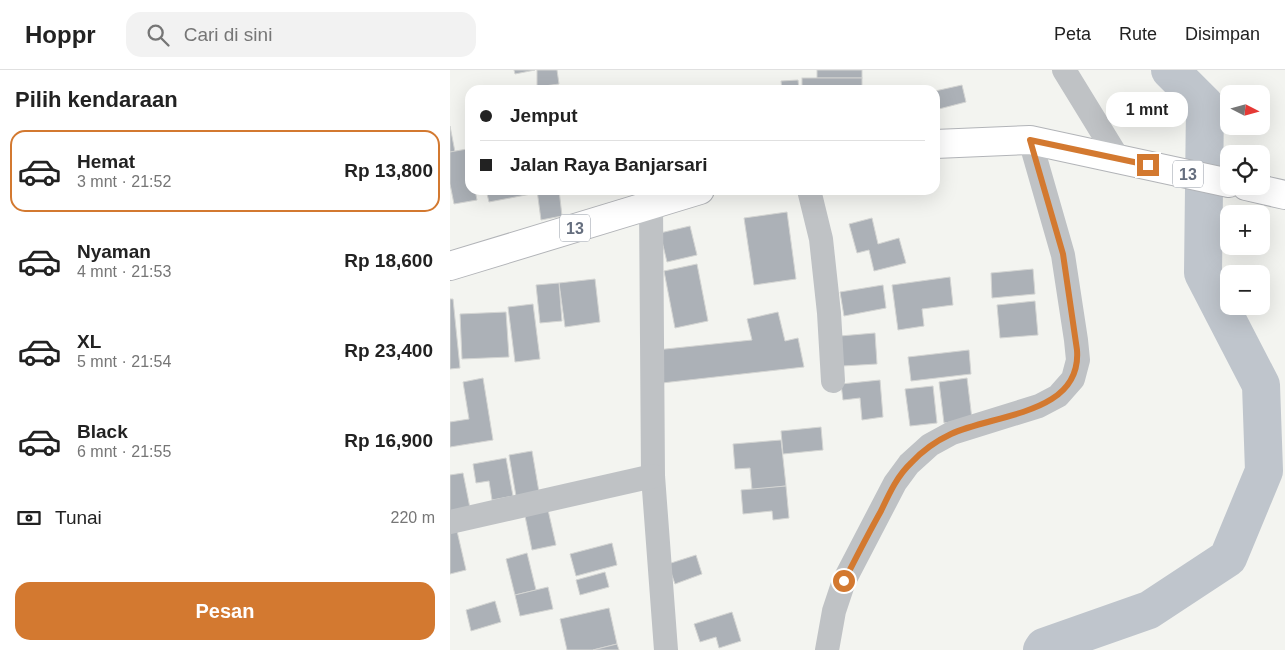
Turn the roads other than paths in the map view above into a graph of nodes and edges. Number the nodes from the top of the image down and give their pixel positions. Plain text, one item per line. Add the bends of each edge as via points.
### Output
1 (1064, 70) edge
2 (1030, 140) junction
3 (940, 144) edge
4 (1118, 158) junction
5 (1220, 181) edge
6 (1270, 191) edge
7 (1284, 194) edge
8 (682, 195) edge
9 (810, 195) edge
10 (651, 204) junction
11 (450, 266) edge
12 (833, 381) dead end
13 (653, 476) junction
14 (450, 522) edge
15 (666, 650) edge
16 (827, 650) edge

1 - 4 street
2 - 3 highway, 13
2 - 4 highway, 13
2 - 16 street via 1063,254 1078,360 1074,379 1058,396 1039,406 952,433 909,464 895,484 844,581 834,611
4 - 5 highway, 13
6 - 7 highway
8 - 10 highway, 13
9 - 12 street via 821,238 830,313
10 - 11 highway, 13
10 - 13 street
13 - 14 street
13 - 15 street

